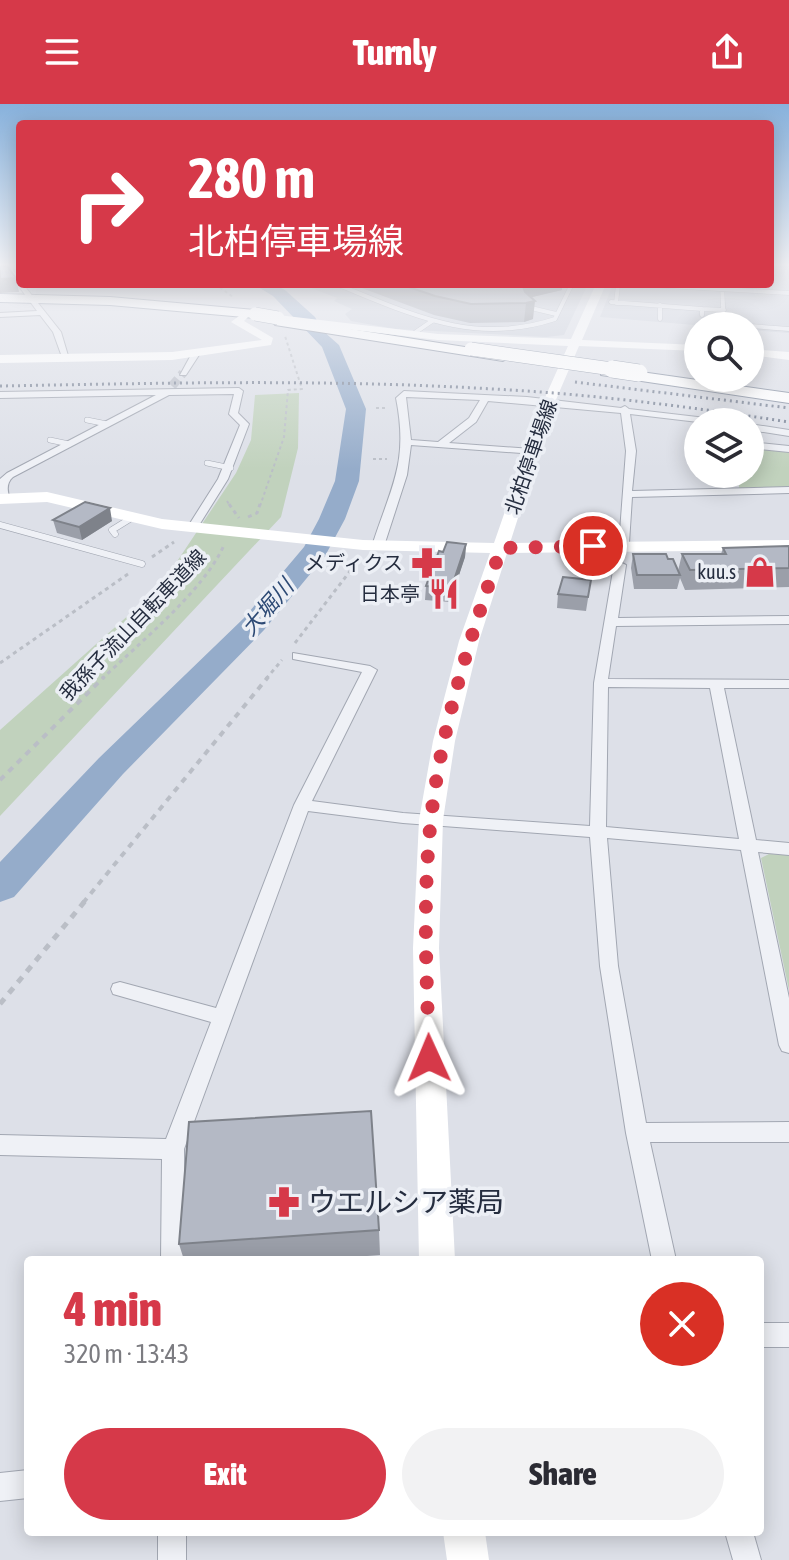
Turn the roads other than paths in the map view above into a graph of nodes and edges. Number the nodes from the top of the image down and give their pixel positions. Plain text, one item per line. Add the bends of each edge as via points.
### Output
1 (58, 334) edge
2 (264, 334) edge
3 (374, 334) edge
4 (378, 334) edge
5 (413, 334) edge
6 (579, 334) edge
7 (575, 342) junction
8 (684, 347) edge
9 (764, 353) edge
10 (195, 355) junction
11 (789, 356) edge
12 (66, 357) junction
13 (0, 359) edge
14 (563, 366) junction
15 (641, 371) junction
16 (183, 373) tunnel mouth
17 (684, 376) edge
18 (171, 389) junction
19 (764, 389) edge
20 (789, 394) edge
21 (0, 395) edge
22 (486, 397) junction
23 (549, 402) junction
24 (625, 409) junction
25 (684, 417) edge
26 (87, 420) dead end
27 (107, 424) junction
28 (764, 429) edge
29 (789, 433) edge
30 (50, 440) dead end
31 (406, 442) junction
32 (69, 444) junction
33 (441, 444) junction
34 (764, 446) edge
35 (789, 449) edge
36 (532, 452) junction
37 (207, 463) dead end
38 (231, 468) junction
39 (789, 490) edge
40 (627, 494) junction
41 (2, 499) edge
42 (133, 517) junction
43 (0, 525) edge
44 (192, 528) junction
45 (115, 534) dead end
46 (623, 543) dead end
47 (789, 545) edge
48 (370, 546) junction
49 (501, 548) junction
50 (789, 554) edge
51 (142, 564) road end
52 (620, 565) dead end
53 (789, 620) edge
54 (610, 622) junction
55 (298, 656) dead end
56 (601, 683) junction
57 (716, 684) junction
58 (789, 684) edge
59 (302, 805) junction
60 (431, 820) junction
61 (598, 832) junction
62 (749, 846) junction
63 (789, 849) edge
64 (120, 989) dead end
65 (222, 1017) junction
66 (789, 1045) edge
67 (789, 1132) edge
68 (637, 1133) junction
69 (0, 1145) edge
70 (173, 1149) junction
71 (173, 1256) edge
72 (437, 1256) edge
73 (663, 1256) edge
74 (764, 1335) edge
75 (789, 1335) edge
76 (24, 1484) edge
77 (0, 1487) edge
78 (172, 1536) edge
79 (465, 1536) edge
80 (740, 1536) edge
81 (172, 1560) edge
82 (468, 1560) edge
83 (747, 1560) edge

1 - 12 street
2 - 10 street via 269,341
3 - 14 highway
4 - 15 highway, bridge
5 - 7 street
6 - 7 street, 北柏停車場線
7 - 8 street
7 - 14 street, 北柏停車場線
9 - 11 street
10 - 12 street
10 - 16 street
12 - 13 street
14 - 20 highway
14 - 23 street, 北柏停車場線
15 - 17 highway
15 - 20 highway
18 - 21 street
18 - 27 street
18 - 38 street via 239,391 233,414 245,424
19 - 20 highway
22 - 23 street
22 - 31 street via 401,395
22 - 33 street via 473,420
23 - 24 street
23 - 36 street, 北柏停車場線
24 - 25 street
24 - 40 street via 631,451
26 - 27 lane
27 - 32 street
28 - 29 street
30 - 32 lane
31 - 33 street
31 - 48 street via 406,470
32 - 41 street via 5,479
33 - 36 street
34 - 35 street
36 - 49 street, 北柏停車場線
37 - 38 lane
38 - 44 street
39 - 40 street
40 - 46 street
41 - 42 street via 47,497
42 - 44 street
42 - 45 lane via 112,530
43 - 51 lane
44 - 48 street
47 - 49 street, 北柏停車場線
48 - 49 street
49 - 50 street, 北柏停車場線 via 538,556
49 - 60 street via 455,691
52 - 54 street
53 - 54 street
54 - 56 street
55 - 59 street via 370,670
56 - 57 street
56 - 61 street
57 - 58 street
57 - 62 street
59 - 60 street
59 - 65 street
60 - 61 street
60 - 72 street via 426,948
61 - 62 street
61 - 68 street via 609,966
62 - 63 street
62 - 66 street
64 - 65 street
65 - 70 street
67 - 68 street
68 - 73 street
69 - 70 street
70 - 71 street
74 - 75 street
76 - 77 street
78 - 81 street
79 - 82 street
80 - 83 street

